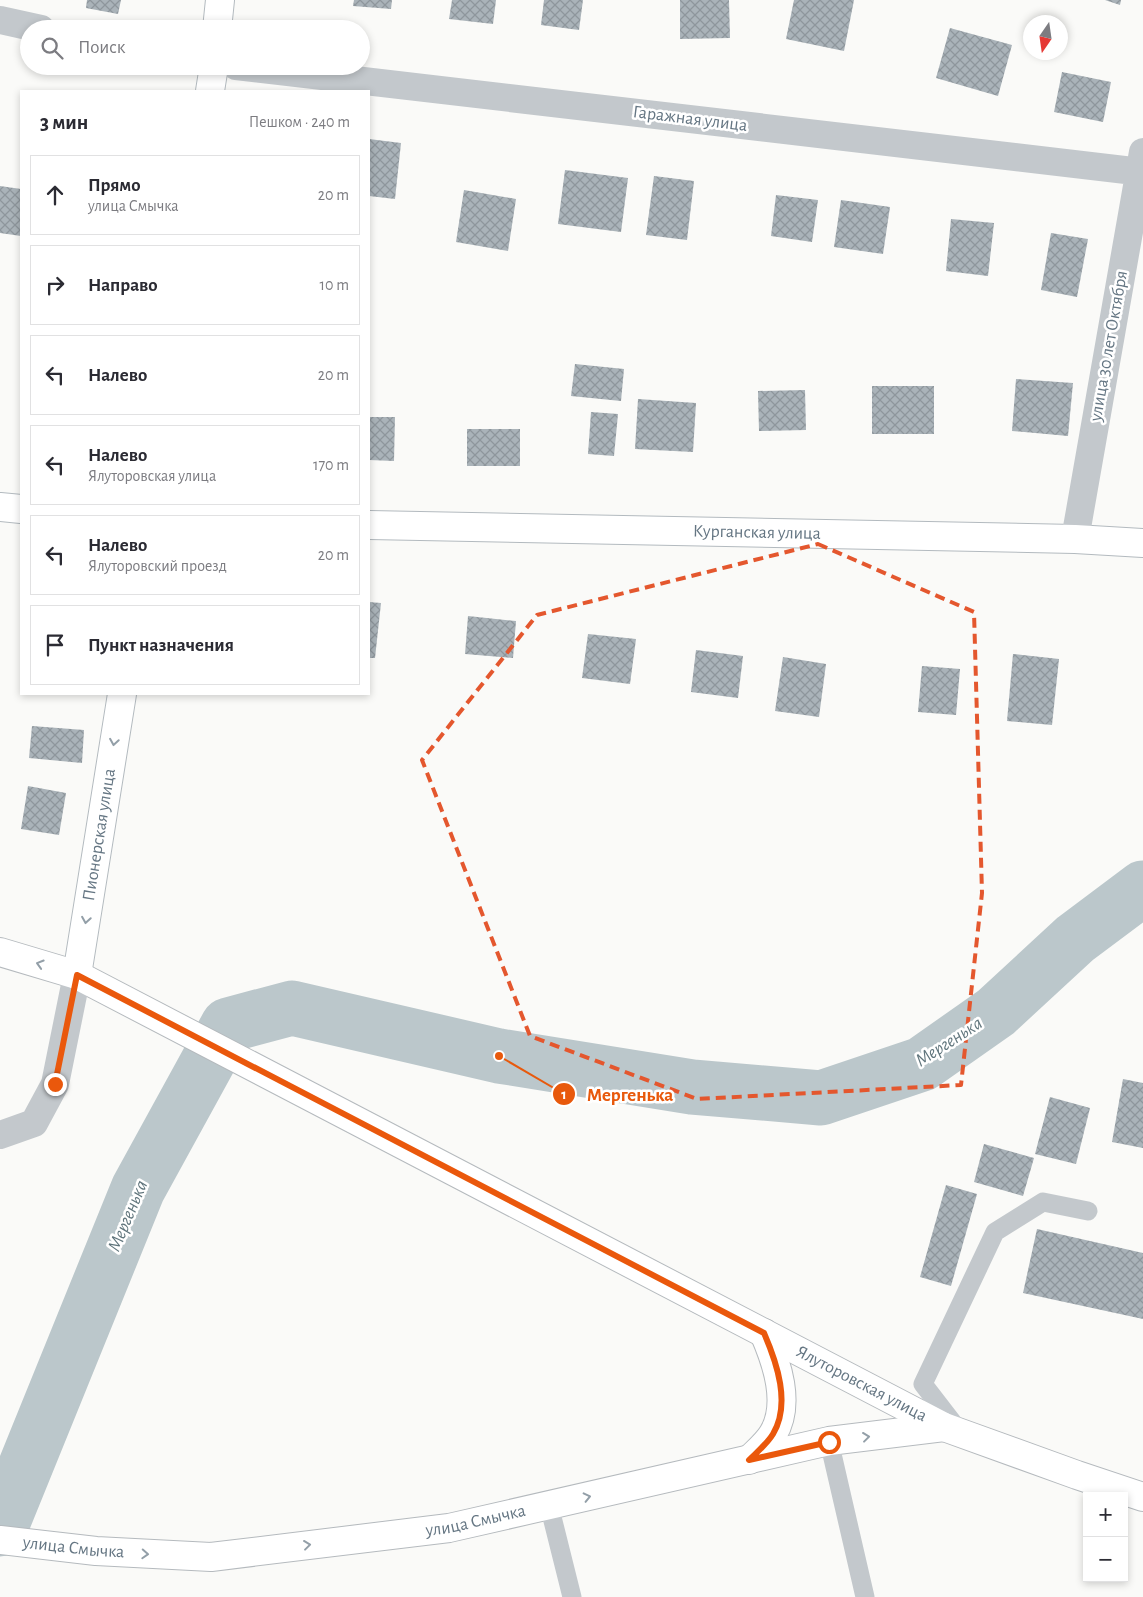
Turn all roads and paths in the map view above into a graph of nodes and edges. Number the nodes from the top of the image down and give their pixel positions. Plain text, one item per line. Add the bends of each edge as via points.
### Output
1 (220, 0) edge
2 (0, 20) edge
3 (219, 20) edge
4 (20, 24) edge
5 (213, 75) edge
6 (318, 75) edge
7 (210, 90) edge
8 (1142, 165) edge
9 (0, 507) edge
10 (20, 509) edge
11 (370, 525) edge
12 (1075, 540) junction
13 (1143, 543) edge
14 (122, 695) edge
15 (0, 952) edge
16 (77, 975) junction
17 (0, 1135) edge
18 (1088, 1210) dead end
19 (764, 1333) junction
20 (952, 1430) junction
21 (829, 1442) junction
22 (749, 1460) junction
23 (1143, 1497) edge
24 (549, 1505) junction
25 (0, 1540) edge
26 (572, 1597) edge
27 (865, 1597) edge

1 - 3 main road
2 - 4 street
5 - 7 main road
6 - 8 street, Гаражная улица
8 - 12 street, улица 30 лет Октября
9 - 10 main road
11 - 12 main road, Курганская улица
12 - 13 main road, Курганская улица
14 -> 16 main road, Пионерская улица
16 -> 15 main road, Ялуторовская улица
16 - 17 street via 55,1084 34,1123
16 - 19 main road, Ялуторовская улица
18 - 20 lane via 1043,1202 995,1232 923,1384
19 - 20 main road, Ялуторовская улица
19 - 22 main road via 781,1387 780,1414 773,1434
21 -> 20 main road, улица Смычка
20 - 23 main road, Ялуторовская улица
21 - 22 main road, улица Смычка
21 - 27 lane
24 -> 22 main road, улица Смычка
25 -> 24 main road, улица Смычка via 96,1551 211,1557 449,1528
24 - 26 lane

